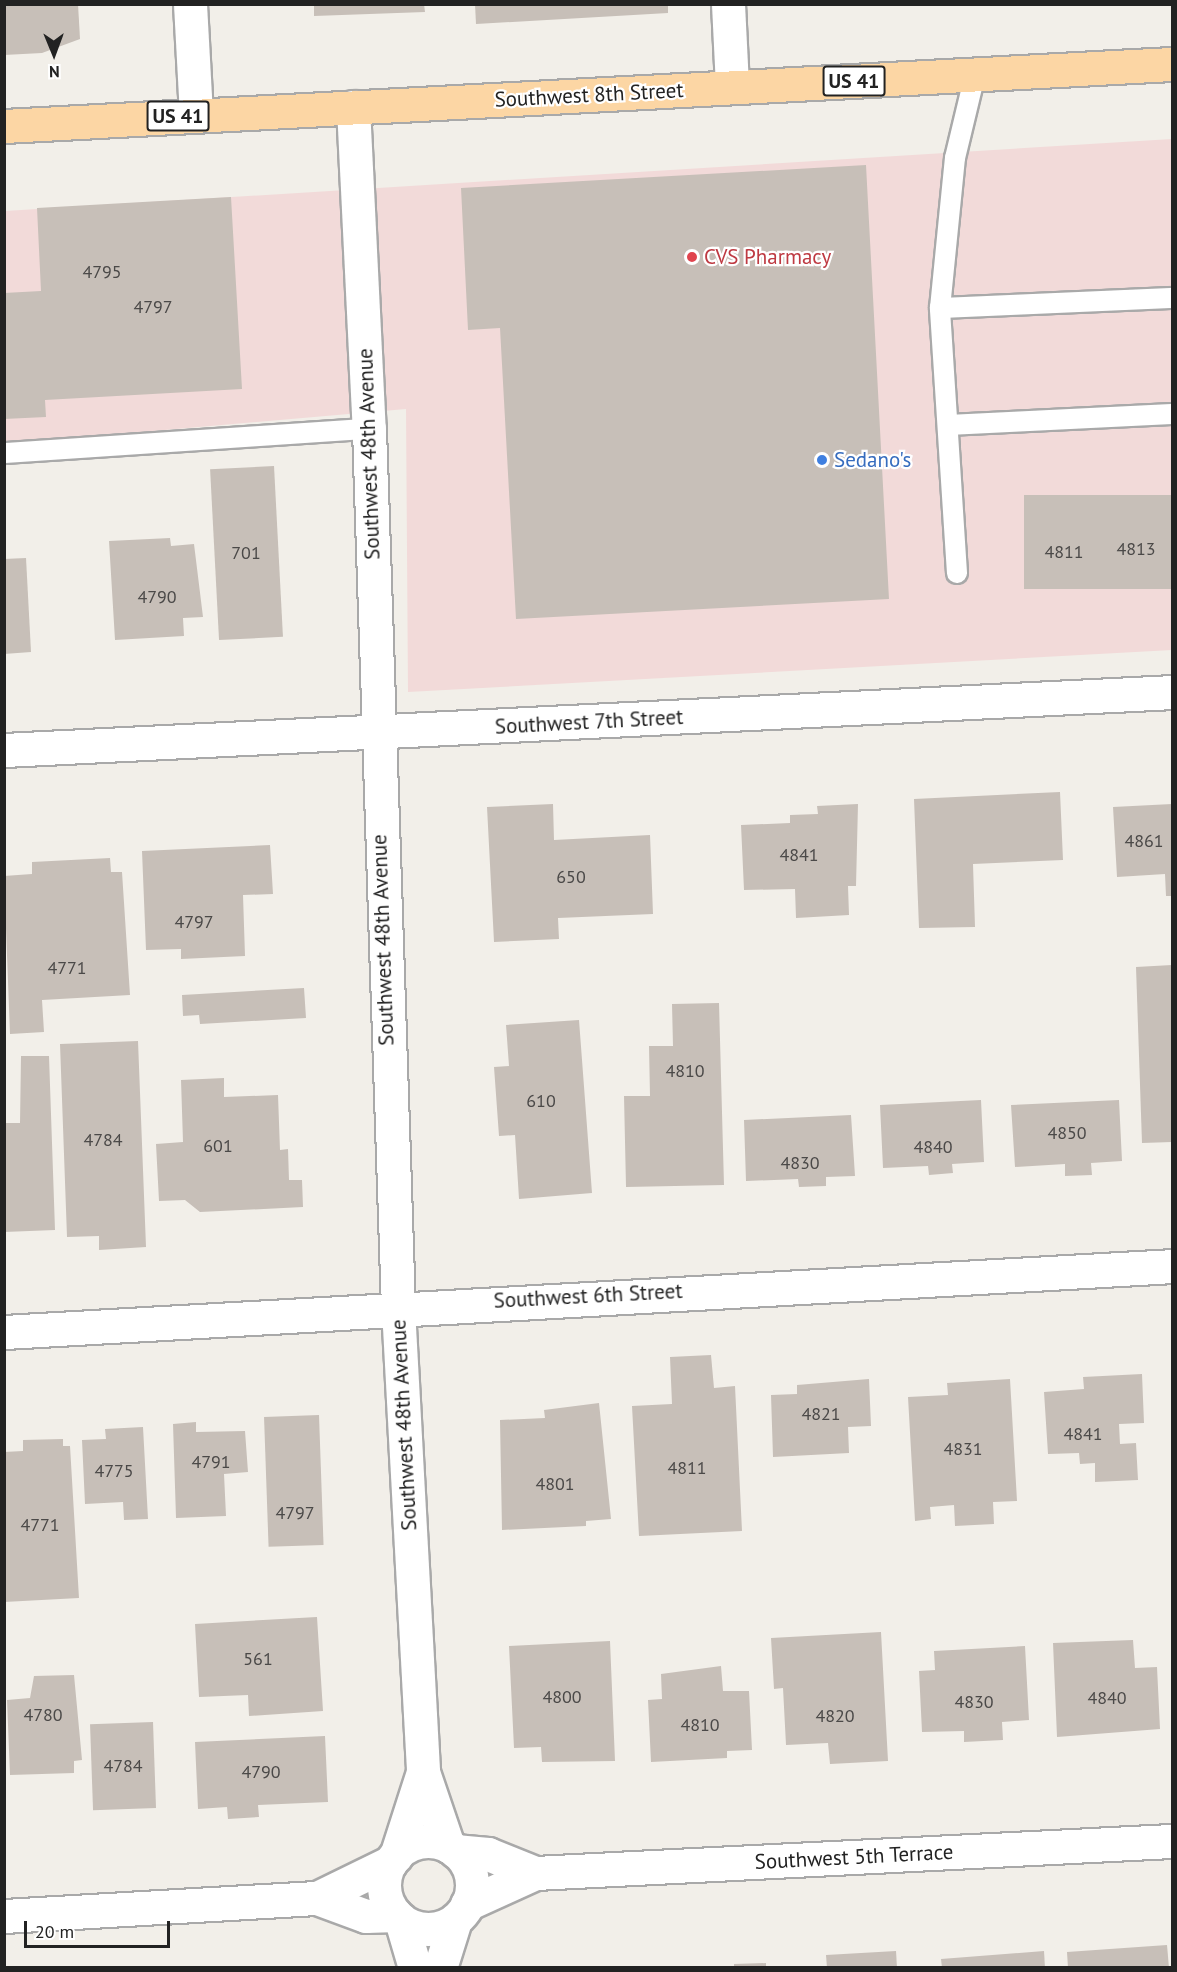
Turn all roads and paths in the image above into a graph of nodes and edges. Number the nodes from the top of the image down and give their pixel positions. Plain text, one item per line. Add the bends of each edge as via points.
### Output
1 (190, 4) edge
2 (728, 4) edge
3 (1173, 64) edge
4 (975, 75) junction
5 (732, 87) junction
6 (352, 107) junction
7 (196, 115) junction
8 (4, 126) edge
9 (1173, 298) edge
10 (940, 308) junction
11 (1173, 414) edge
12 (948, 425) junction
13 (369, 429) junction
14 (4, 453) edge
15 (957, 573) dead end
16 (1173, 692) edge
17 (377, 734) junction
18 (4, 750) edge
19 (1173, 1266) edge
20 (398, 1308) junction
21 (4, 1332) edge
22 (423, 1772) junction
23 (1173, 1841) edge
24 (452, 1849) junction
25 (393, 1859) junction
26 (535, 1873) junction
27 (316, 1898) junction
28 (461, 1912) junction
29 (4, 1916) edge
30 (398, 1917) junction
31 (415, 1968) edge
32 (440, 1968) edge

1 - 7 street
2 - 5 street
3 - 4 main road, Southwest 8th Street / US 41
4 - 5 main road, Southwest 8th Street / US 41
4 - 10 lane via 955,158
5 - 6 main road, Southwest 8th Street / US 41
6 - 7 main road, Southwest 8th Street / US 41
6 - 13 street, Southwest 48th Avenue
7 - 8 main road, Southwest 8th Street / US 41
9 - 10 lane
10 - 12 lane
11 - 12 lane
12 - 15 lane
13 - 14 lane
13 - 17 street, Southwest 48th Avenue
16 - 17 street, Southwest 7th Street
17 - 18 street, Southwest 7th Street
17 - 20 street, Southwest 48th Avenue
19 - 20 street, Southwest 6th Street
20 - 21 street, Southwest 6th Street
20 - 22 street, Southwest 48th Avenue
22 - 24 street, Southwest 48th Avenue
22 - 25 street, Southwest 48th Avenue
23 - 26 street, Southwest 5th Terrace
24 - 25 street, Southwest 5th Terrace via 420,1842
24 - 26 street, Southwest 5th Terrace via 488,1854
24 - 28 street via 470,1870
25 - 27 street, Southwest 5th Terrace
25 - 30 street via 385,1895
26 - 28 street, Southwest 5th Terrace
27 - 29 street, Southwest 5th Terrace
27 - 30 street, Southwest 5th Terrace via 366,1916
28 - 30 street, Southwest 5th Terrace via 428,1929
28 - 32 street
30 - 31 street

